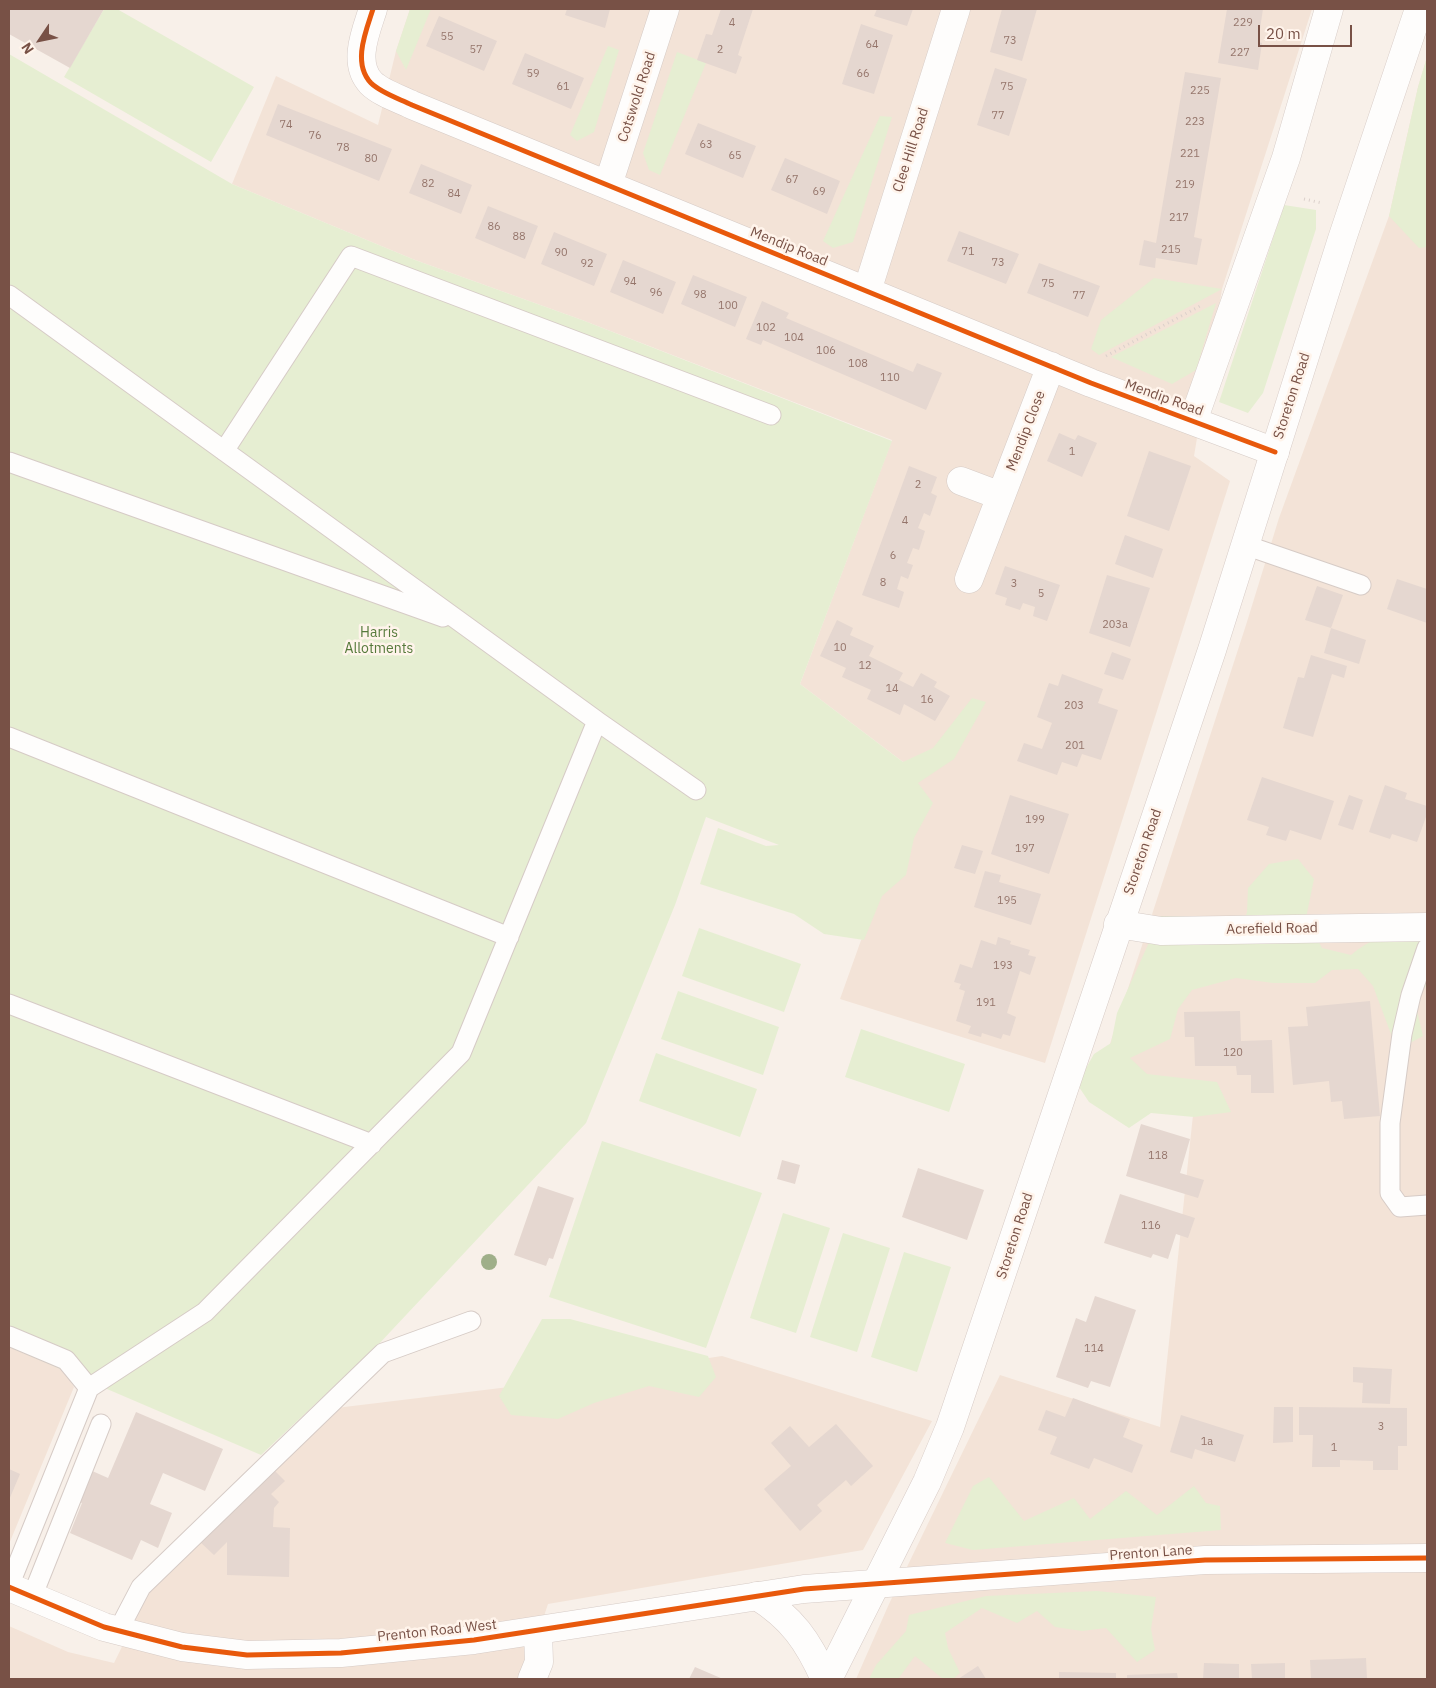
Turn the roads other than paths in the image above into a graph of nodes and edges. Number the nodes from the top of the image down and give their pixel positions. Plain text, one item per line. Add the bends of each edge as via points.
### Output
1 (373, 9) edge
2 (665, 9) edge
3 (956, 9) edge
4 (1329, 9) edge
5 (1419, 9) edge
6 (608, 185) junction
7 (867, 291) junction
8 (9, 295) edge
9 (1062, 371) junction
10 (771, 415) dead end
11 (1194, 421) junction
12 (224, 451) junction
13 (1275, 452) junction
14 (9, 462) edge
15 (961, 481) dead end
16 (1001, 496) junction
17 (1245, 545) junction
18 (969, 579) dead end
19 (1361, 585) dead end
20 (464, 624) junction
21 (597, 721) junction
22 (9, 738) edge
23 (696, 790) dead end
24 (1118, 924) junction
25 (1427, 927) edge
26 (509, 937) junction
27 (1427, 948) edge
28 (9, 1004) edge
29 (372, 1144) junction
30 (1427, 1205) edge
31 (471, 1321) dead end
32 (9, 1336) edge
33 (89, 1388) junction
34 (101, 1424) dead end
35 (1427, 1558) edge
36 (876, 1583) junction
37 (17, 1590) edge
38 (757, 1596) junction
39 (118, 1631) junction
40 (538, 1631) junction
41 (532, 1679) edge
42 (826, 1679) edge

1 - 6 street, Mendip Road via 364,39 362,67 371,83 412,105
2 - 6 street, Cotswold Road
3 - 7 street, Clee Hill Road
4 - 11 street via 1275,193
5 - 13 street, Storeton Road
6 - 7 street, Mendip Road
7 - 9 street, Mendip Road
8 - 12 lane
9 - 11 street, Mendip Road
9 - 16 street, Mendip Close
10 - 12 lane via 351,256
11 - 13 street, Mendip Road
12 - 20 lane
13 - 17 street, Storeton Road
14 - 20 lane
15 - 16 street
16 - 18 street, Mendip Close
17 - 19 lane
17 - 24 street, Storeton Road
20 - 21 lane
21 - 23 lane
21 - 26 lane
22 - 26 lane
24 - 25 street, Acrefield Road via 1161,931
24 - 36 street, Storeton Road via 950,1427
26 - 29 lane via 461,1053
27 - 30 lane via 1402,1034 1390,1123 1390,1193 1400,1207
28 - 29 lane
29 - 33 lane via 205,1312
31 - 39 lane via 383,1353 141,1588
32 - 33 lane via 66,1360
33 - 37 lane
34 - 37 lane
35 - 36 street, Prenton Lane via 1205,1560
36 - 38 street, Prenton Road West
36 - 42 street, Storeton Road
37 - 39 street, Prenton Road West
38 - 40 street, Prenton Road West
38 - 42 street via 778,1609 794,1625 813,1651
39 - 40 street, Prenton Road West via 182,1647 247,1655 341,1653
40 - 41 street via 539,1662

